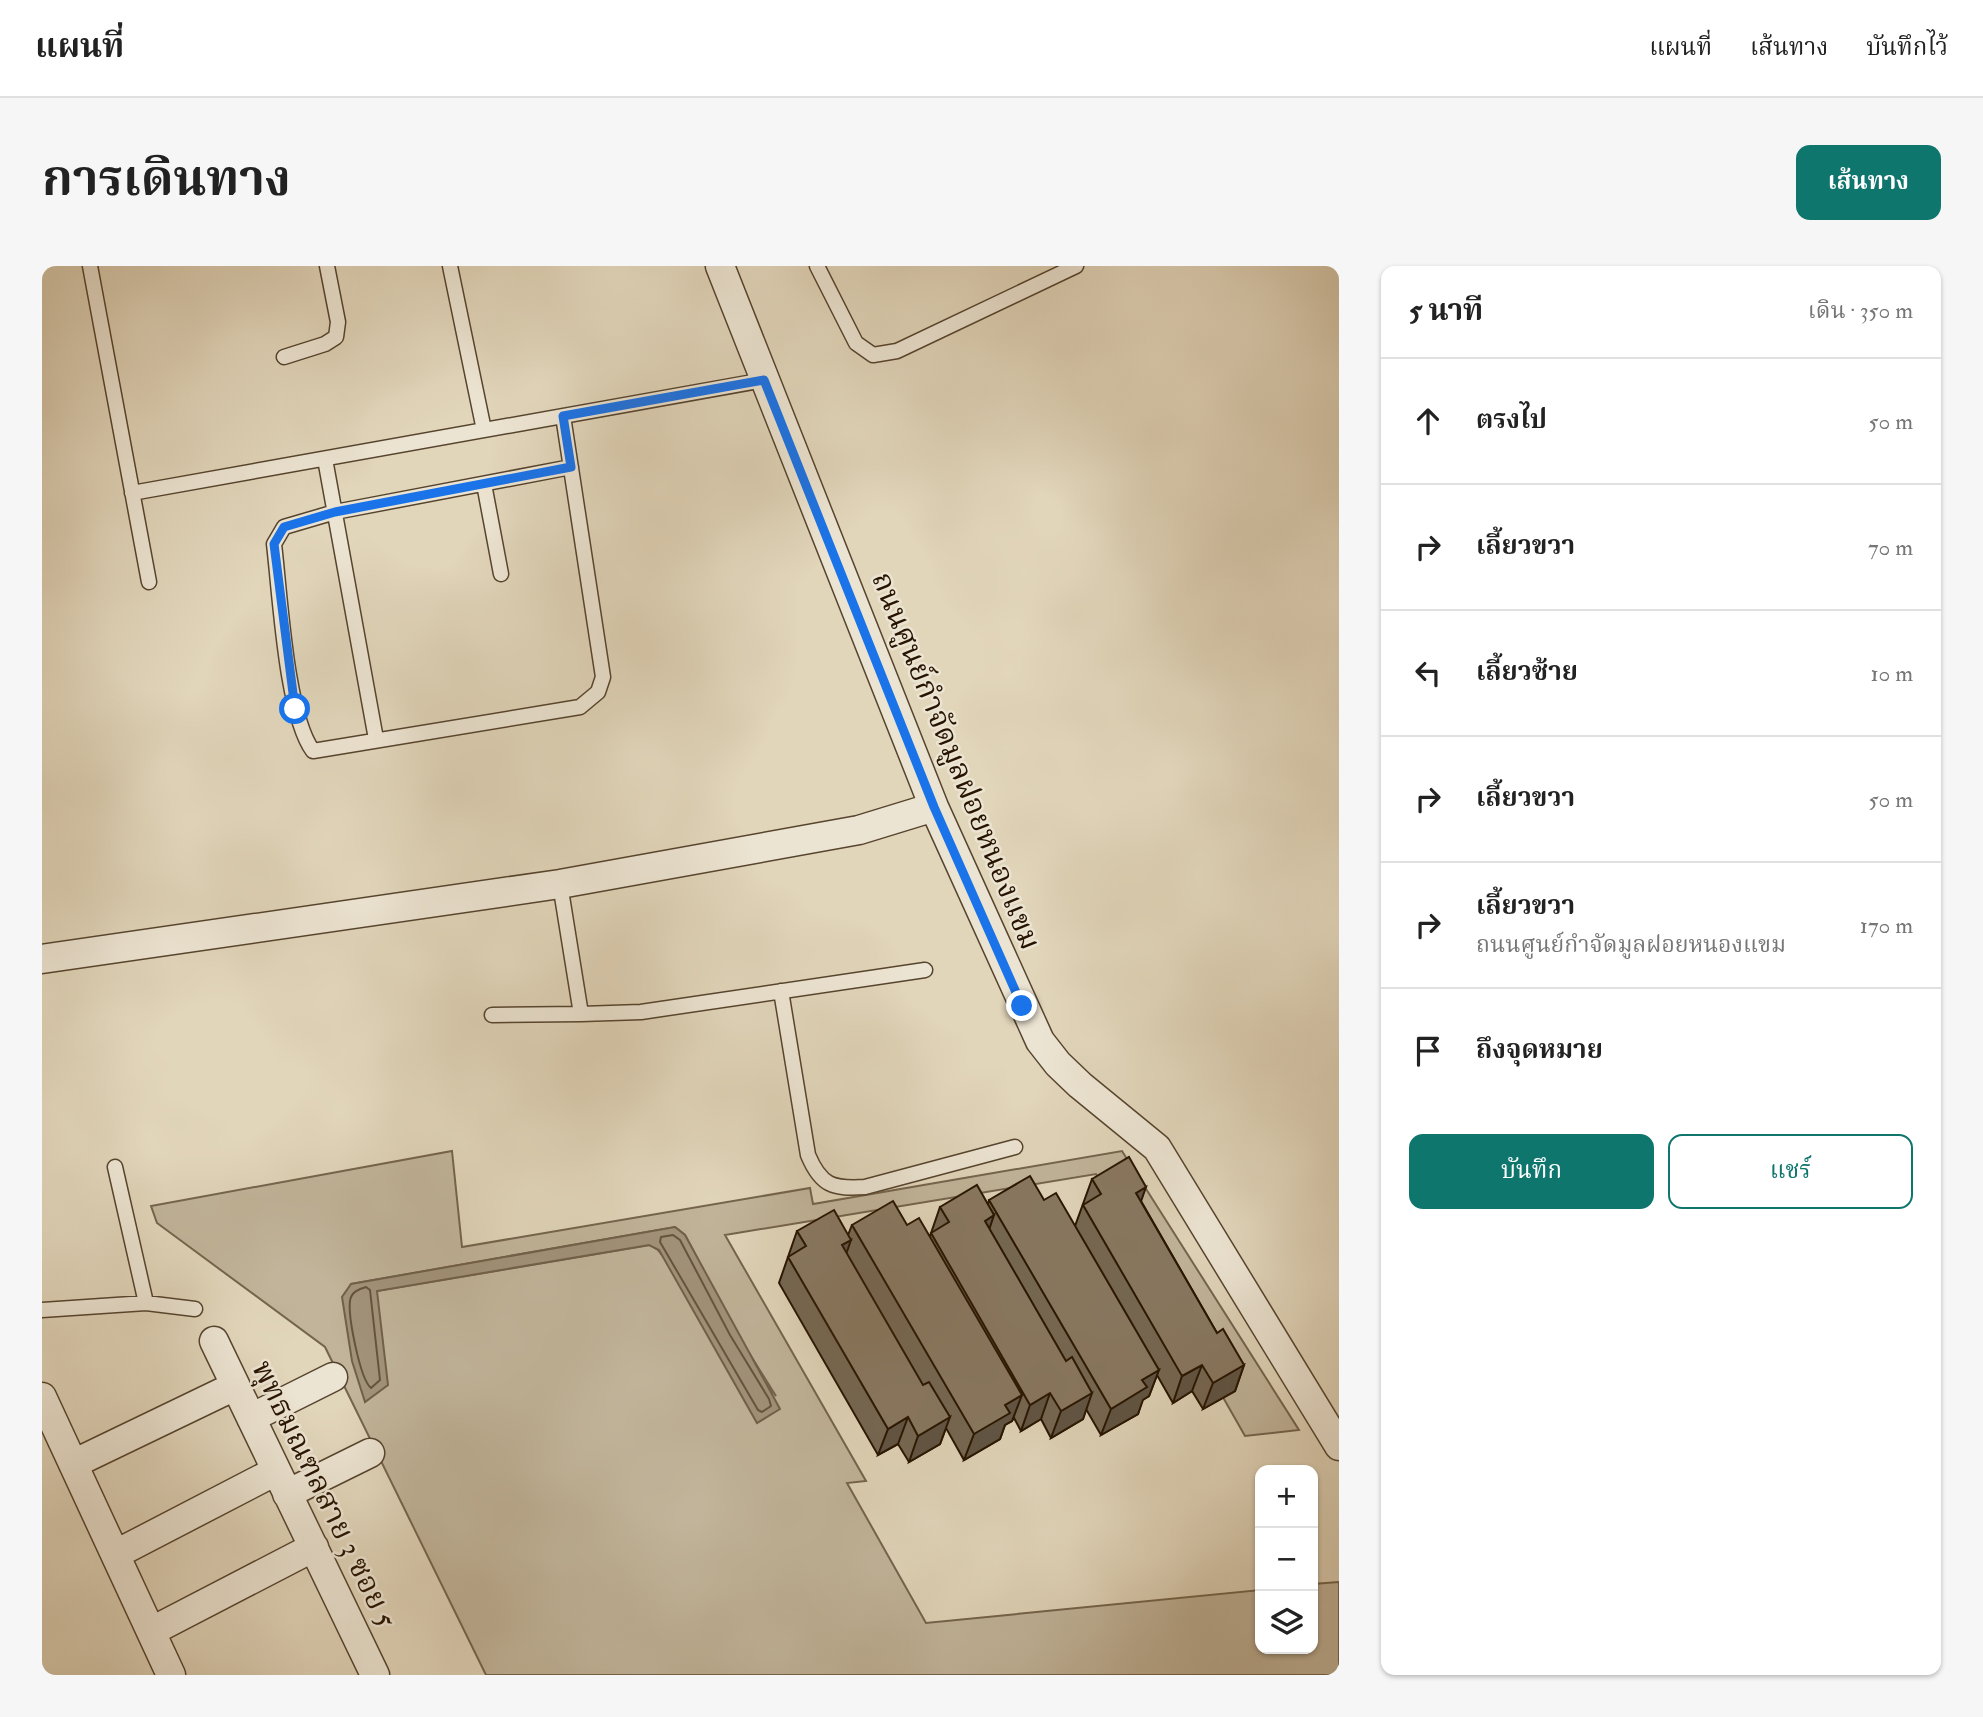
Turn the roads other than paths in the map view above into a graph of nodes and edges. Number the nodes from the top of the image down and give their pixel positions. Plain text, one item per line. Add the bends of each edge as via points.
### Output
1 (90, 266) edge
2 (327, 266) edge
3 (450, 266) edge
4 (720, 266) edge
5 (817, 266) edge
6 (1074, 266) edge
7 (284, 357) dead end
8 (764, 380) junction
9 (563, 416) junction
10 (484, 430) junction
11 (325, 459) junction
12 (571, 467) junction
13 (485, 484) junction
14 (132, 493) junction
15 (335, 512) junction
16 (501, 574) dead end
17 (149, 582) dead end
18 (376, 739) junction
19 (934, 807) junction
20 (561, 884) junction
21 (42, 959) edge
22 (925, 970) dead end
23 (781, 991) junction
24 (581, 1014) junction
25 (492, 1015) dead end
26 (1015, 1147) dead end
27 (115, 1167) dead end
28 (146, 1303) junction
29 (195, 1309) dead end
30 (42, 1310) edge
31 (214, 1341) dead end
32 (333, 1377) dead end
33 (235, 1386) junction
34 (42, 1397) edge
35 (251, 1418) junction
36 (1339, 1446) edge
37 (370, 1453) dead end
38 (73, 1464) junction
39 (282, 1483) junction
40 (314, 1547) junction
41 (116, 1554) junction
42 (152, 1631) junction
43 (171, 1675) edge
44 (374, 1675) edge

1 - 14 lane
2 - 7 lane via 338,322 336,337
3 - 10 lane
4 - 8 street, ถนนศูนย์กำจัดมูลฝอยหนองแขม
5 - 6 lane via 856,343 873,355 897,351
8 - 9 lane
8 - 19 street, ถนนศูนย์กำจัดมูลฝอยหนองแขม
9 - 10 lane
9 - 12 lane
10 - 11 lane
11 - 14 lane
11 - 15 lane
12 - 13 lane
12 - 18 lane via 603,677 598,692 580,707
13 - 15 lane
13 - 16 lane
14 - 17 lane
15 - 18 lane
15 - 18 lane via 284,527 274,544 295,709 304,739 313,751
19 - 20 street via 859,830
19 - 36 street, ถนนศูนย์กำจัดมูลฝอยหนองแขม via 1040,1041 1080,1085 1157,1148
20 - 21 street
20 - 24 lane
22 - 23 lane
23 - 24 lane via 640,1012
23 - 26 lane via 808,1155 827,1183 841,1189 865,1187
24 - 25 lane
27 - 28 lane
28 - 29 lane
28 - 30 lane
31 - 33 street, พุทธมณฑลสาย 3 ซอย 5
32 - 35 street
33 - 35 street, พุทธมณฑลสาย 3 ซอย 5
33 - 38 street
34 - 38 street
35 - 39 street, พุทธมณฑลสาย 3 ซอย 5
37 - 39 street
38 - 41 street
39 - 40 street, พุทธมณฑลสาย 3 ซอย 5
39 - 41 street
40 - 42 street
40 - 44 street, พุทธมณฑลสาย 3 ซอย 5
41 - 42 street
42 - 43 street

